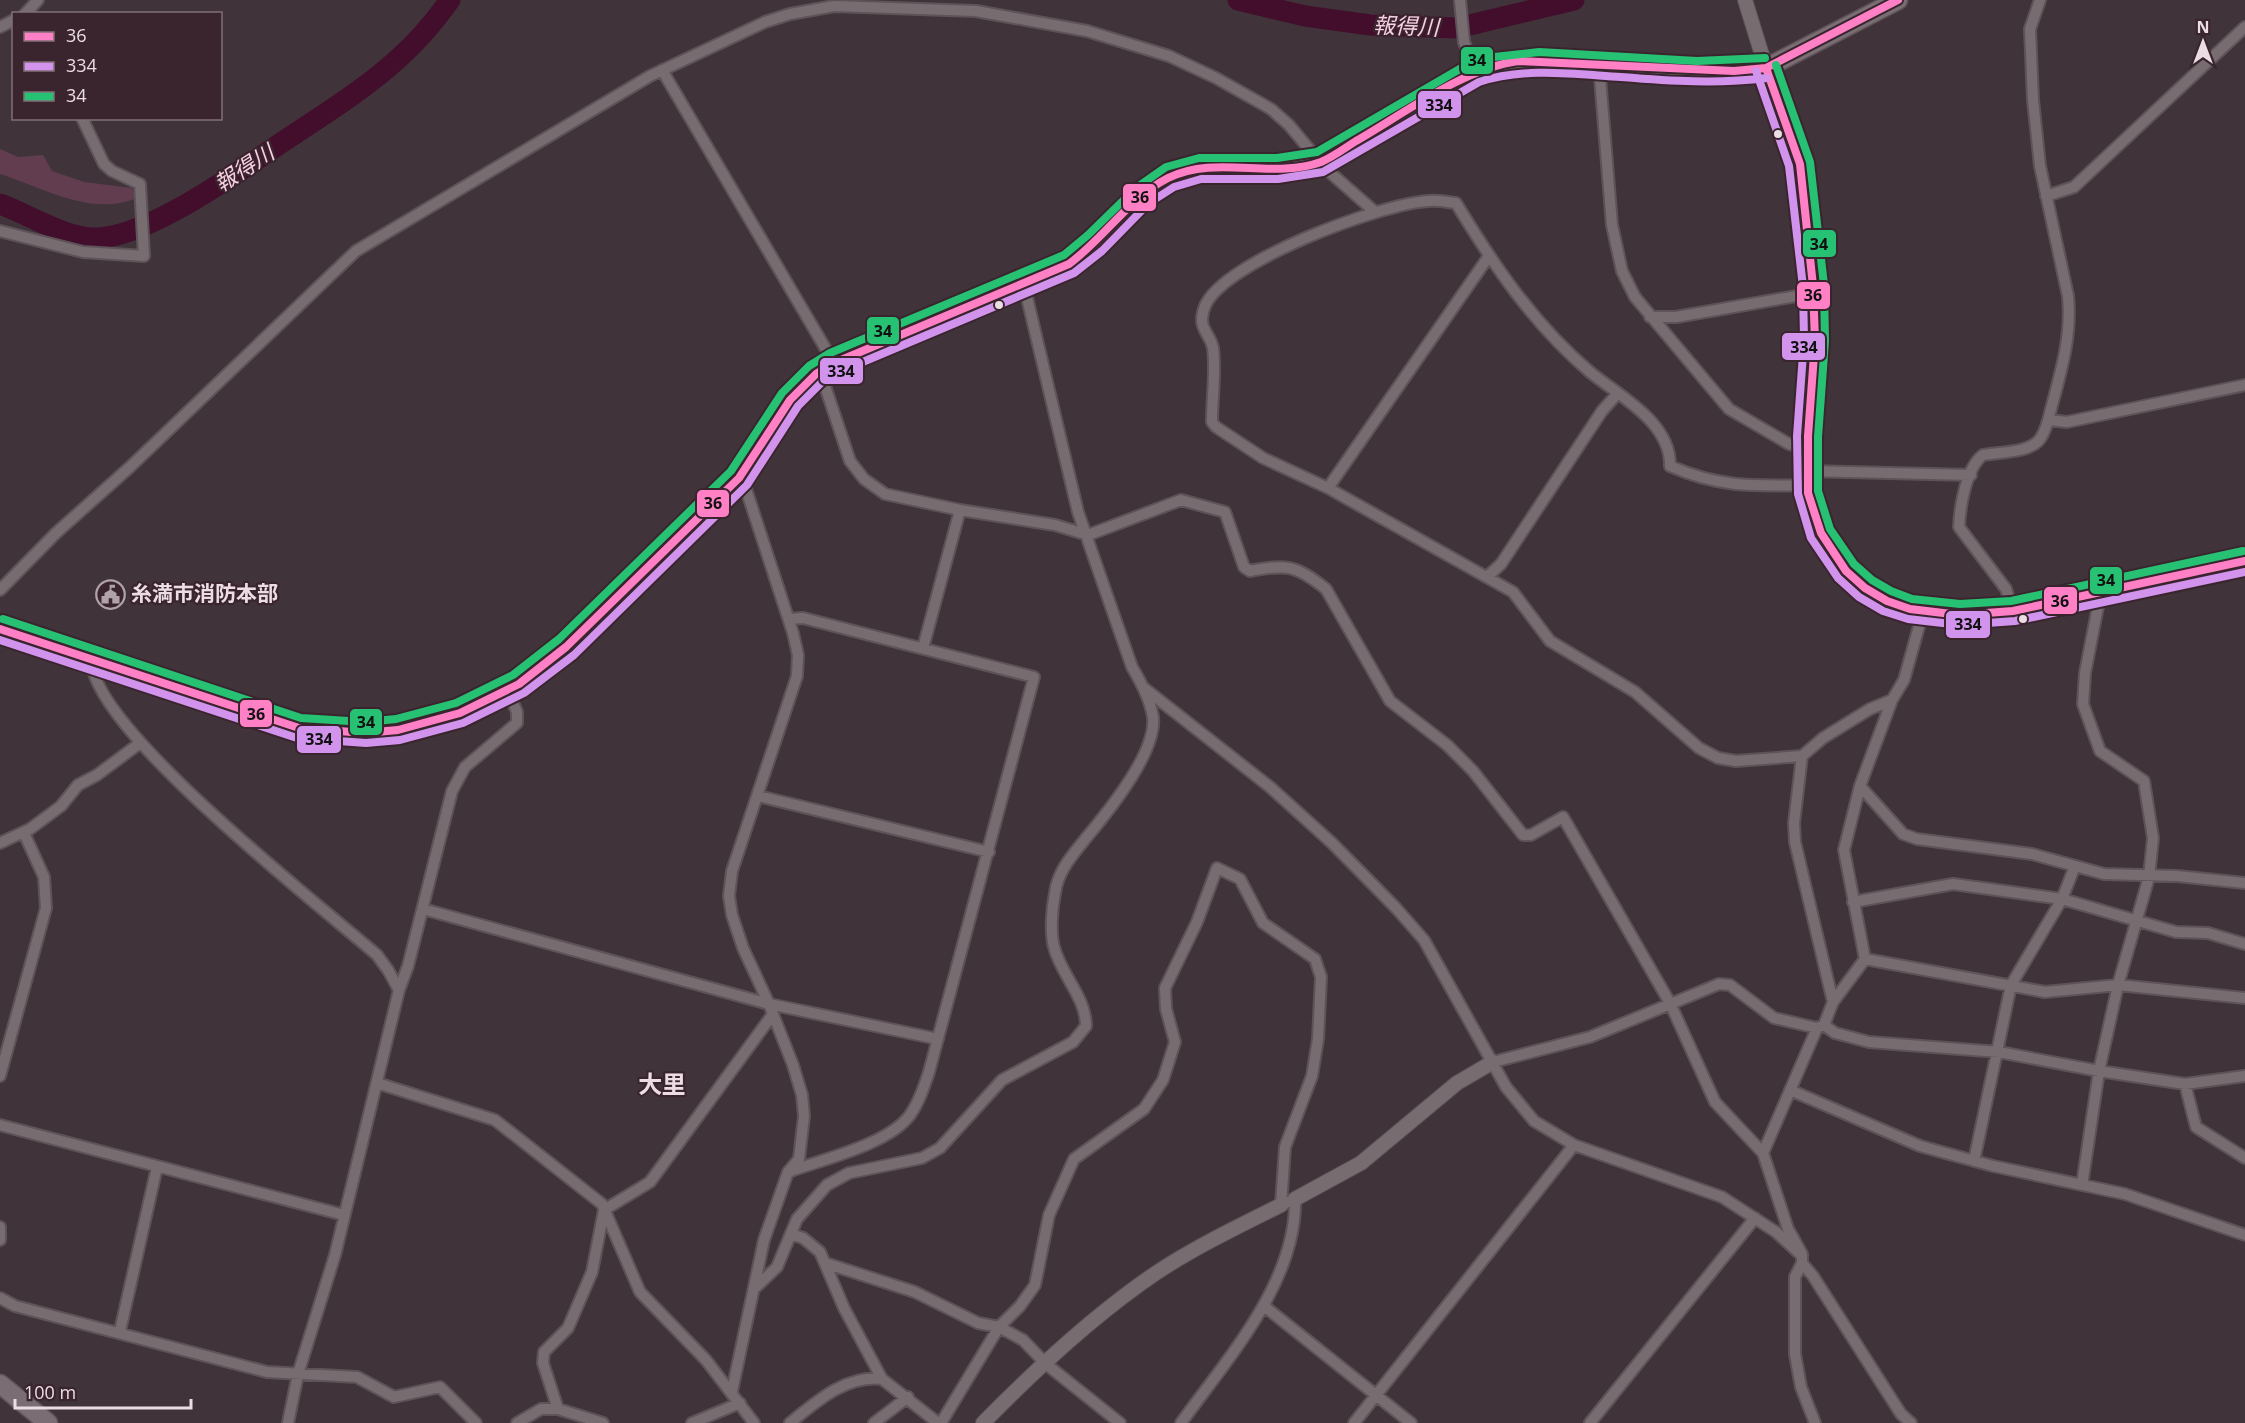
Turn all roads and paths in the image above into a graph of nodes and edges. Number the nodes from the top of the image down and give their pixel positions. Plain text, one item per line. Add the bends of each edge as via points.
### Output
1 (1460, 0) edge
2 (1745, 0) edge
3 (1898, 0) edge
4 (2040, 0) edge
5 (2245, 27) edge
6 (1599, 65) junction
7 (1766, 68) junction
8 (662, 70) junction
9 (1475, 72) junction
10 (83, 120) edge
11 (1320, 162) junction
12 (2046, 196) junction
13 (1375, 212) junction
14 (0, 231) edge
15 (1489, 256) junction
16 (1024, 285) junction
17 (1815, 293) junction
18 (1650, 317) junction
19 (827, 367) junction
20 (2245, 385) edge
21 (1617, 393) junction
22 (2049, 420) junction
23 (1807, 447) junction
24 (1971, 475) junction
25 (739, 478) junction
26 (1807, 478) junction
27 (1328, 488) junction
28 (960, 510) junction
29 (1088, 535) junction
30 (2245, 561) edge
31 (1488, 576) junction
32 (0, 590) edge
33 (2101, 591) junction
34 (2013, 610) junction
35 (1923, 612) junction
36 (789, 620) junction
37 (0, 629) edge
38 (923, 648) junction
39 (92, 660) junction
40 (1144, 688) junction
41 (508, 691) junction
42 (1892, 700) junction
43 (140, 743) junction
44 (1802, 756) junction
45 (1860, 786) junction
46 (758, 796) junction
47 (24, 833) junction
48 (0, 843) edge
49 (989, 852) junction
50 (2075, 866) junction
51 (2149, 877) junction
52 (2245, 883) edge
53 (2062, 899) junction
54 (1853, 902) junction
55 (423, 909) junction
56 (2136, 921) junction
57 (2245, 944) edge
58 (1865, 959) junction
59 (2012, 985) junction
60 (2118, 985) junction
61 (399, 990) junction
62 (2245, 998) edge
63 (1833, 1002) junction
64 (1670, 1003) junction
65 (771, 1009) junction
66 (1821, 1026) junction
67 (938, 1039) junction
68 (1999, 1052) junction
69 (1493, 1062) junction
70 (2098, 1071) junction
71 (0, 1076) edge
72 (2245, 1076) edge
73 (377, 1083) junction
74 (2185, 1084) junction
75 (1790, 1090) junction
76 (0, 1125) edge
77 (1574, 1144) junction
78 (1763, 1153) junction
79 (2245, 1158) edge
80 (1974, 1161) junction
81 (157, 1167) junction
82 (788, 1172) junction
83 (2082, 1185) junction
84 (1295, 1199) junction
85 (1281, 1205) junction
86 (604, 1210) junction
87 (344, 1215) junction
88 (1755, 1218) junction
89 (0, 1227) edge
90 (791, 1234) junction
91 (2245, 1235) edge
92 (0, 1240) edge
93 (1802, 1259) junction
94 (825, 1263) junction
95 (756, 1287) junction
96 (0, 1298) edge
97 (1264, 1306) junction
98 (999, 1327) junction
99 (120, 1331) junction
100 (1046, 1364) junction
101 (298, 1374) junction
102 (882, 1379) junction
103 (0, 1384) edge
104 (732, 1391) junction
105 (1377, 1395) junction
106 (908, 1397) junction
107 (740, 1403) junction
108 (558, 1409) junction
109 (1115, 1422) edge
110 (48, 1423) edge
111 (288, 1423) edge
112 (476, 1423) edge
113 (517, 1423) edge
114 (603, 1423) edge
115 (692, 1423) edge
116 (754, 1423) edge
117 (790, 1423) edge
118 (874, 1423) edge
119 (939, 1423) edge
120 (983, 1423) edge
121 (1181, 1423) edge
122 (1354, 1423) edge
123 (1411, 1423) edge
124 (1590, 1423) edge
125 (1815, 1423) edge
126 (1911, 1423) edge

1 - 9 street via 1464,42
2 - 7 street
3 - 7 main road
4 - 12 street via 2030,37 2033,100
5 - 12 street via 2074,187
6 - 7 main road via 1734,71
6 - 9 main road via 1518,61
6 - 18 street via 1612,225 1622,271
7 - 17 main road via 1797,155
8 - 11 street via 765,22 813,9 877,6 1004,14 1087,31 1191,65 1271,109
8 - 19 street
8 - 32 street via 356,251
9 - 11 main road
10 - 14 street via 104,164 140,184 144,256 83,252
11 - 13 street
11 - 16 main road via 1292,167 1209,167 1170,177 1147,192 1086,253
12 - 22 street via 2066,285 2069,317 2065,362
13 - 15 street via 1430,200 1456,202
13 - 27 street via 1274,252 1238,271 1221,284 1204,308 1202,329 1213,346 1212,422 1282,468
15 - 21 street via 1567,352
15 - 27 street
16 - 19 main road
16 - 29 street via 1078,512
17 - 18 street via 1676,317
17 - 23 main road
18 - 23 street via 1729,409 1789,444
19 - 25 main road via 807,379 788,400 756,457
19 - 28 street via 850,461 864,479 885,494
20 - 22 street via 2067,422
21 - 26 street via 1640,410 1665,441 1670,466 1706,480 1742,486
21 - 31 street via 1501,564
22 - 24 street via 2040,439 2032,445 1983,455
23 - 26 main road
24 - 26 street
24 - 34 street via 1959,530 2006,589
25 - 36 street via 744,483
25 - 41 main road via 560,652
26 - 35 main road via 1818,529 1845,571 1869,592 1898,606
27 - 31 street
28 - 29 street via 1055,525
28 - 38 street
29 - 40 street via 1132,667
29 - 64 street via 1181,500 1225,512 1244,567 1250,571 1279,565 1289,567 1326,589 1390,701 1456,754 1523,835 1531,835 1563,817
30 - 33 main road
31 - 44 street via 1513,592 1550,641 1635,692 1710,755 1736,761
33 - 34 main road
33 - 51 street via 2083,704 2100,751 2144,781 2152,838
34 - 35 main road via 1980,615
35 - 42 street via 1904,680
36 - 38 street via 803,618
36 - 46 street via 798,656 797,676
37 - 39 main road
38 - 49 street via 1034,676
39 - 41 main road via 281,724 340,734 377,734 419,726 463,713
39 - 43 street via 102,694
40 - 69 street via 1270,787 1396,908 1424,940
40 - 90 street via 1153,717 1147,750 1104,815 1065,864 1055,892 1054,945 1083,1007 1083,1033 1002,1080 940,1148 922,1158 849,1173 832,1182 811,1200
41 - 55 street via 518,712 517,723 465,767 458,779
42 - 44 street via 1842,726
42 - 45 street
43 - 47 street via 78,785 61,806
43 - 61 street via 206,807 377,955
44 - 63 street via 1795,842
45 - 50 street via 1909,837 2032,854
45 - 54 street via 1844,850
46 - 49 street
46 - 65 street via 732,871 730,905 743,948
47 - 48 street
47 - 71 street via 45,877 46,908
49 - 67 street
50 - 51 street via 2104,874
50 - 53 street
51 - 52 street
51 - 56 street
53 - 54 street via 1953,884
53 - 56 street
53 - 59 street
54 - 58 street
55 - 61 street
55 - 65 street
56 - 57 street via 2176,932 2208,933
56 - 60 street
58 - 59 street
58 - 63 street
59 - 60 street via 2045,992
59 - 68 street
60 - 62 street
60 - 70 street
61 - 73 street
63 - 66 street
64 - 66 street via 1719,984 1730,985 1774,1018
64 - 69 street via 1590,1037
64 - 78 street via 1715,1102
65 - 67 street
65 - 82 street via 803,1104 799,1160
65 - 86 street via 650,1182
66 - 68 street via 1869,1042
66 - 75 street
67 - 82 street via 920,1098 908,1117 893,1130 863,1145
68 - 70 street
68 - 80 street
69 - 77 street via 1506,1087 1534,1121
69 - 84 street via 1457,1083 1361,1163
70 - 74 street
70 - 83 street
72 - 74 street
73 - 86 street via 495,1120 602,1204
73 - 87 street
74 - 79 street via 2196,1126
75 - 78 street
75 - 80 street via 1920,1146
76 - 81 street
77 - 88 street via 1704,1189
77 - 105 street
78 - 93 street
80 - 83 street
81 - 87 street
81 - 99 street
82 - 95 street via 764,1240
83 - 91 street via 2126,1194
84 - 85 street
84 - 97 street via 1295,1227
85 - 98 street via 1285,1147 1312,1076 1321,977 1315,959 1263,923 1240,879 1217,868 1197,922 1165,988 1175,1042 1163,1080 1144,1109 1074,1159 1049,1215 1035,1285
85 - 100 street via 1156,1273
86 - 104 street via 640,1292
86 - 108 street via 592,1272 568,1328 544,1352 543,1363
87 - 101 street
88 - 93 street
88 - 124 street
89 - 92 street
90 - 94 street via 820,1252
90 - 95 street via 777,1267
93 - 125 street via 1795,1277 1796,1354 1801,1387
93 - 126 street via 1901,1414
94 - 98 street via 915,1292 978,1323
94 - 102 street
95 - 104 street
96 - 99 street via 15,1306
97 - 105 street
97 - 121 street
98 - 100 street via 1023,1340
98 - 119 street
99 - 101 street via 267,1372
100 - 109 street
100 - 120 street
101 - 111 street
101 - 112 street via 357,1377 394,1397 440,1387
102 - 106 street
102 - 117 street via 865,1377 841,1387
103 - 110 main road
104 - 107 street
105 - 122 street
105 - 123 street
106 - 118 street
106 - 119 street
107 - 115 street
107 - 116 street
108 - 113 street via 541,1409
108 - 114 street

